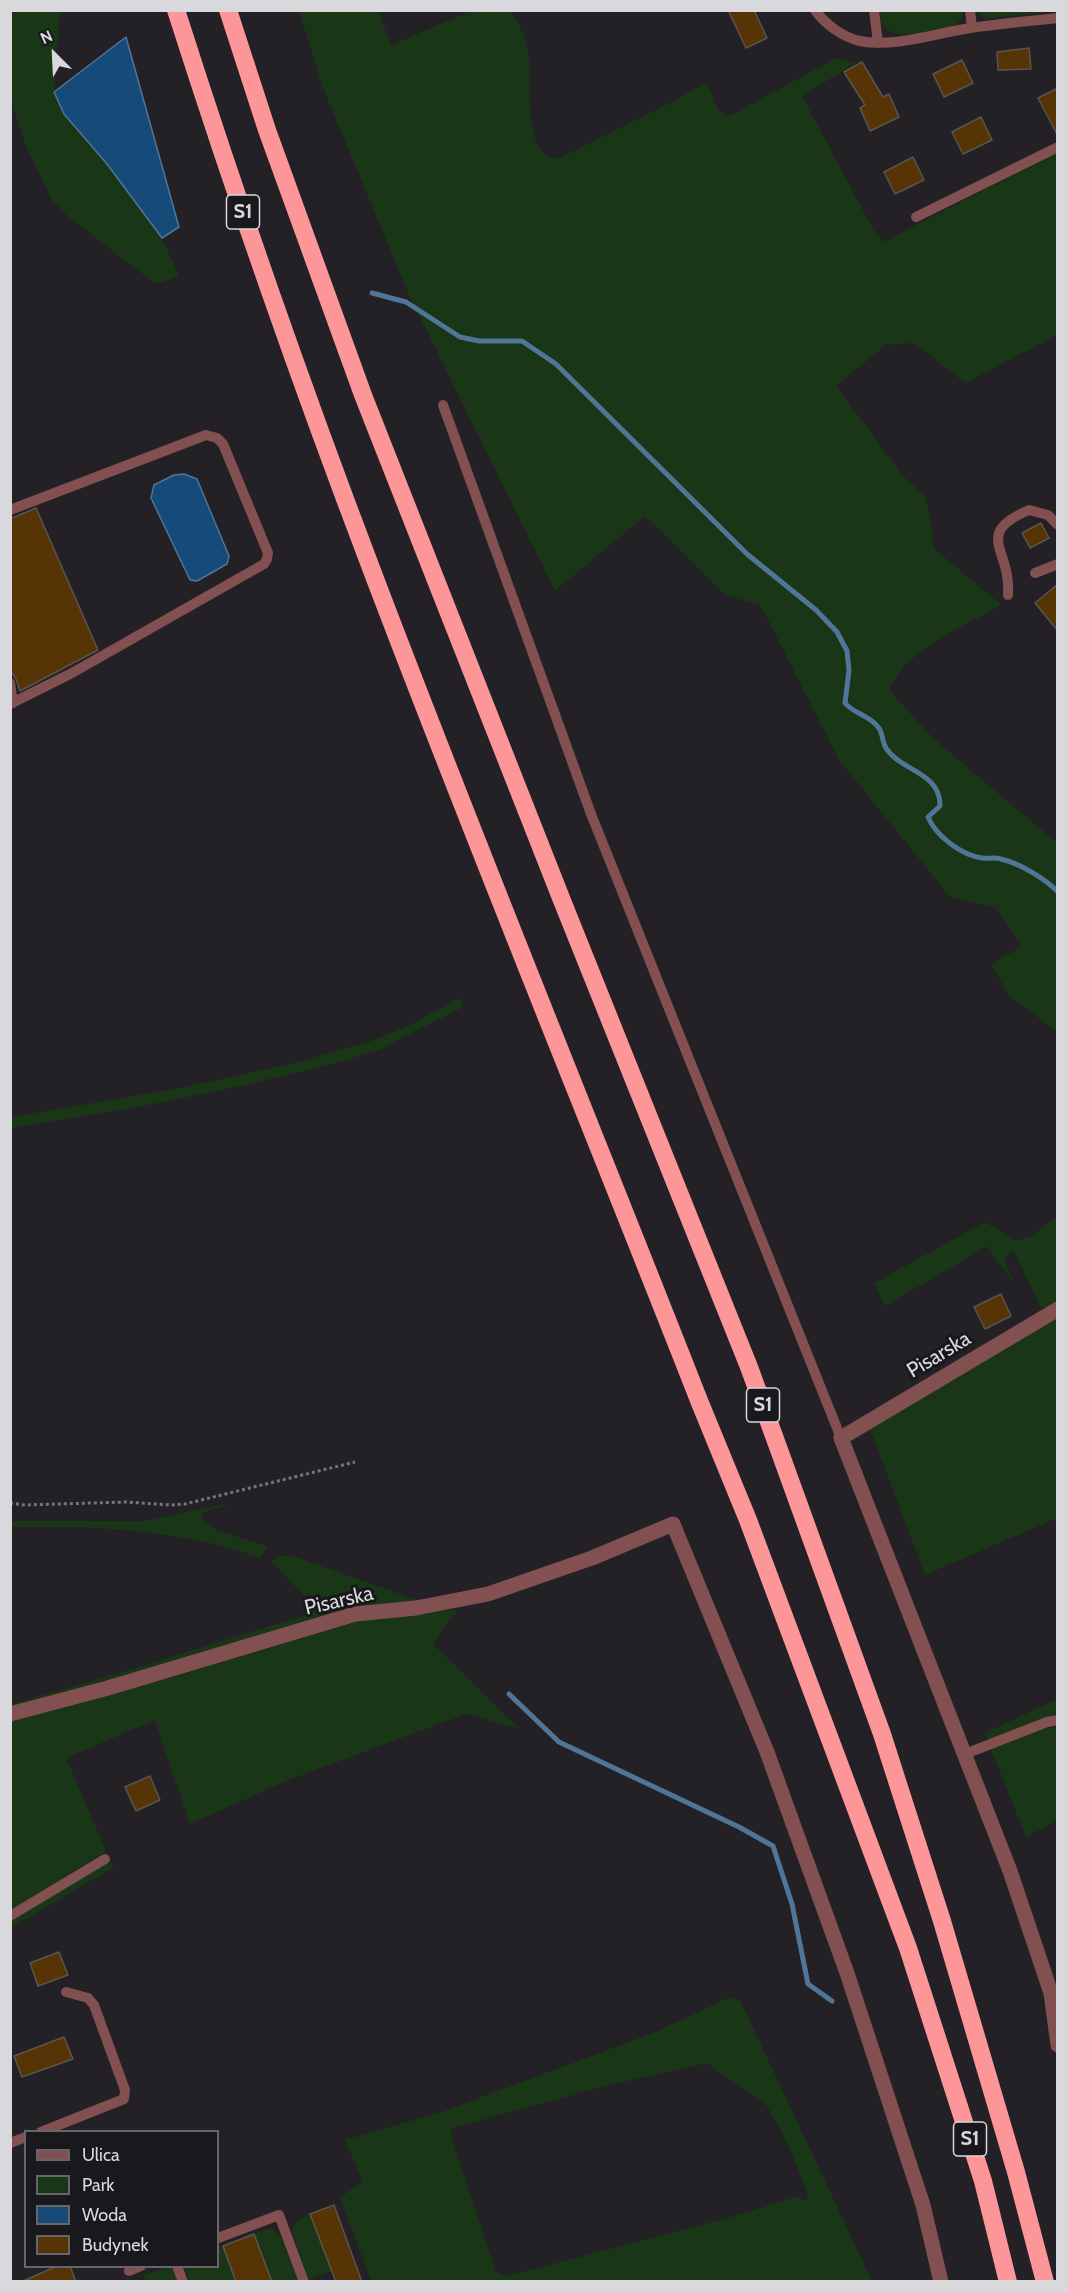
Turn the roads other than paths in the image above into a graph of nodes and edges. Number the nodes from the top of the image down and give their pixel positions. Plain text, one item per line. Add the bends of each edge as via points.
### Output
1 (176, 10) edge
2 (228, 10) edge
3 (814, 10) edge
4 (874, 10) edge
5 (970, 10) edge
6 (1058, 18) edge
7 (972, 28) junction
8 (878, 43) junction
9 (1058, 147) edge
10 (916, 217) dead end
11 (443, 405) dead end
12 (10, 510) edge
13 (1058, 525) edge
14 (1058, 564) edge
15 (1035, 573) dead end
16 (1008, 594) dead end
17 (10, 683) edge
18 (12, 703) edge
19 (1058, 1309) edge
20 (841, 1438) junction
21 (10, 1714) edge
22 (1058, 1720) edge
23 (965, 1754) junction
24 (105, 1859) dead end
25 (10, 1916) edge
26 (66, 1992) dead end
27 (1058, 2045) edge
28 (45, 2130) edge
29 (219, 2238) edge
30 (136, 2268) edge
31 (129, 2271) dead end
32 (304, 2282) edge
33 (941, 2282) edge
34 (1008, 2282) edge
35 (1045, 2282) edge

1 - 34 highway, S1 via 217,140 371,569 748,1521 908,1948 983,2181
2 - 35 highway, S1 via 363,395 749,1367 882,1734 946,1933
3 - 8 lane via 842,33 859,41
4 - 8 lane
5 - 7 lane
6 - 7 lane
7 - 8 lane
9 - 10 lane
11 - 20 lane via 591,814
12 - 18 lane via 206,435 223,444 268,553 264,564
13 - 16 lane via 1048,515 1029,510 1003,524 998,542 1009,574
14 - 15 lane
17 - 18 lane
19 - 20 street, Pisarska
20 - 23 street
21 - 33 street, Pisarska via 355,1614 416,1608 488,1594 592,1558 673,1524 767,1752 839,1951 923,2205
22 - 23 lane
23 - 27 street via 1051,1993
24 - 25 lane
26 - 28 lane via 88,1998 94,2006 125,2090 124,2099
29 - 32 lane via 279,2215
30 - 31 lane

